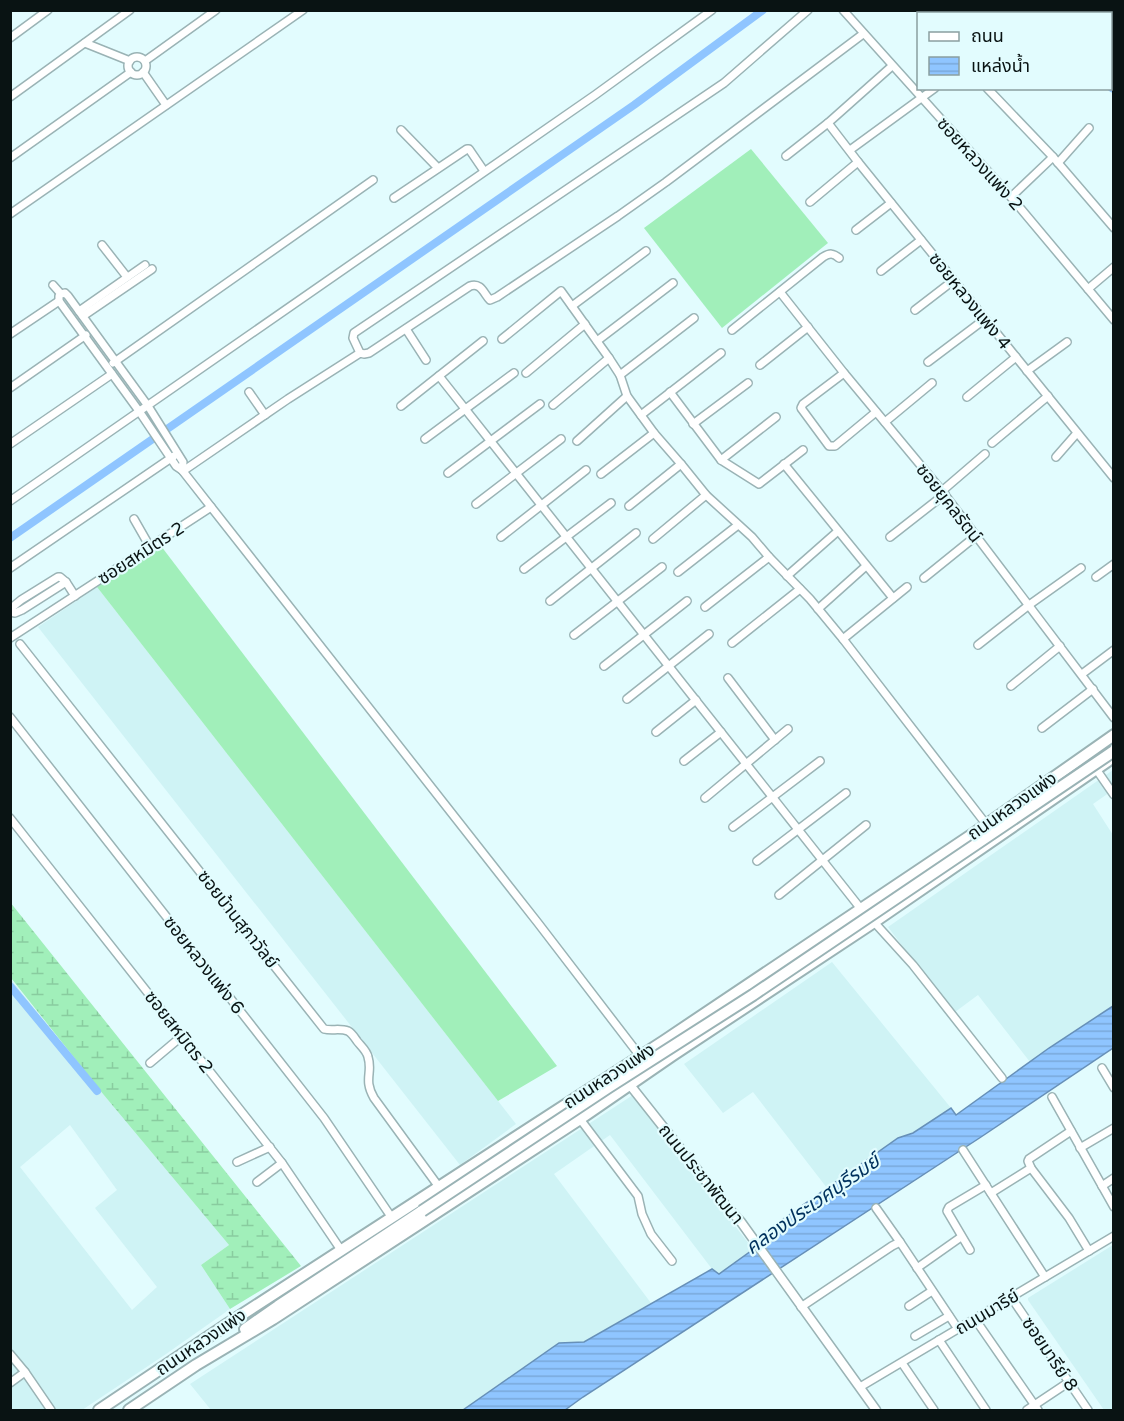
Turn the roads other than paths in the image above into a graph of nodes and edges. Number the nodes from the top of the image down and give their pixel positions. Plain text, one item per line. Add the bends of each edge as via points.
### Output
1 (48, 10) edge
2 (130, 10) edge
3 (216, 10) edge
4 (303, 10) edge
5 (712, 10) edge
6 (808, 10) edge
7 (843, 10) edge
8 (863, 34) junction
9 (10, 38) edge
10 (85, 43) junction
11 (130, 61) junction
12 (145, 61) junction
13 (892, 66) junction
14 (131, 72) junction
15 (143, 72) junction
16 (933, 90) edge
17 (989, 90) edge
18 (10, 97) edge
19 (922, 99) junction
20 (166, 105) junction
21 (828, 123) junction
22 (1089, 128) dead end
23 (401, 130) dead end
24 (850, 150) junction
25 (786, 156) dead end
26 (10, 158) edge
27 (1055, 160) junction
28 (858, 162) junction
29 (438, 168) junction
30 (484, 171) junction
31 (373, 180) dead end
32 (1011, 197) junction
33 (394, 198) dead end
34 (810, 202) dead end
35 (891, 203) junction
36 (10, 214) edge
37 (1113, 228) edge
38 (856, 230) dead end
39 (921, 240) junction
40 (102, 245) dead end
41 (646, 251) dead end
42 (839, 258) dead end
43 (1113, 267) edge
44 (881, 271) dead end
45 (127, 277) junction
46 (954, 280) junction
47 (673, 283) dead end
48 (53, 285) dead end
49 (1088, 289) junction
50 (780, 292) junction
51 (60, 298) junction
52 (572, 306) junction
53 (915, 310) dead end
54 (81, 314) junction
55 (694, 318) dead end
56 (985, 319) junction
57 (1113, 320) edge
58 (585, 324) junction
59 (808, 327) junction
60 (406, 329) junction
61 (732, 330) dead end
62 (93, 331) junction
63 (10, 334) edge
64 (84, 337) junction
65 (502, 339) dead end
66 (483, 341) dead end
67 (597, 341) junction
68 (1067, 342) dead end
69 (360, 353) junction
70 (721, 353) dead end
71 (1016, 357) junction
72 (609, 358) junction
73 (426, 360) dead end
74 (115, 361) junction
75 (928, 362) dead end
76 (760, 365) dead end
77 (109, 371) junction
78 (1027, 371) junction
79 (514, 373) dead end
80 (526, 373) dead end
81 (844, 373) junction
82 (620, 375) junction
83 (439, 376) junction
84 (747, 383) dead end
85 (932, 383) dead end
86 (10, 388) edge
87 (249, 392) dead end
88 (670, 392) junction
89 (627, 396) junction
90 (1048, 396) junction
91 (967, 397) dead end
92 (540, 404) dead end
93 (553, 405) dead end
94 (148, 406) junction
95 (401, 406) dead end
96 (466, 409) junction
97 (139, 411) junction
98 (876, 412) junction
99 (641, 415) junction
100 (265, 416) junction
101 (776, 417) dead end
102 (885, 422) junction
103 (693, 424) junction
104 (654, 433) junction
105 (1077, 433) junction
106 (425, 439) dead end
107 (561, 439) dead end
108 (491, 441) junction
109 (577, 441) dead end
110 (992, 443) dead end
111 (10, 444) edge
112 (169, 448) junction
113 (803, 450) dead end
114 (985, 454) dead end
115 (174, 456) junction
116 (1056, 457) dead end
117 (721, 460) junction
118 (681, 464) junction
119 (784, 464) junction
120 (183, 470) junction
121 (586, 470) dead end
122 (448, 473) dead end
123 (516, 473) junction
124 (601, 474) dead end
125 (1113, 478) edge
126 (943, 493) junction
127 (706, 495) junction
128 (10, 501) edge
129 (611, 503) dead end
130 (476, 504) dead end
131 (542, 505) junction
132 (629, 506) dead end
133 (212, 507) junction
134 (134, 519) dead end
135 (738, 525) junction
136 (838, 531) junction
137 (636, 534) dead end
138 (567, 536) junction
139 (976, 536) junction
140 (501, 537) dead end
141 (890, 537) dead end
142 (653, 539) dead end
143 (150, 547) junction
144 (769, 557) junction
145 (1113, 564) edge
146 (866, 566) junction
147 (662, 567) dead end
148 (10, 568) edge
149 (592, 568) junction
150 (1081, 568) dead end
151 (524, 569) dead end
152 (678, 572) dead end
153 (787, 576) junction
154 (1096, 577) dead end
155 (924, 578) dead end
156 (907, 587) dead end
157 (800, 589) junction
158 (75, 597) junction
159 (893, 598) junction
160 (550, 601) dead end
161 (618, 601) junction
162 (687, 601) dead end
163 (1029, 605) junction
164 (705, 607) dead end
165 (818, 609) junction
166 (10, 611) edge
167 (644, 634) junction
168 (709, 634) dead end
169 (574, 635) dead end
170 (10, 638) edge
171 (843, 639) junction
172 (732, 643) dead end
173 (20, 644) dead end
174 (978, 645) dead end
175 (1060, 646) junction
176 (1113, 651) edge
177 (604, 666) dead end
178 (669, 666) junction
179 (1082, 674) junction
180 (729, 678) dead end
181 (1011, 686) dead end
182 (1093, 689) junction
183 (627, 699) dead end
184 (696, 700) junction
185 (10, 717) edge
186 (1113, 717) edge
187 (1042, 728) dead end
188 (788, 729) dead end
189 (656, 732) dead end
190 (721, 732) junction
191 (1113, 735) edge
192 (775, 740) junction
193 (1113, 741) edge
194 (1113, 751) edge
195 (1113, 757) edge
196 (684, 761) dead end
197 (820, 761) dead end
198 (746, 764) junction
199 (1096, 769) junction
200 (846, 793) dead end
201 (1113, 795) edge
202 (705, 798) dead end
203 (773, 798) junction
204 (10, 818) edge
205 (986, 824) junction
206 (866, 825) dead end
207 (734, 827) dead end
208 (799, 830) junction
209 (823, 860) junction
210 (757, 861) dead end
211 (779, 895) dead end
212 (861, 909) junction
213 (874, 922) junction
214 (709, 1010) junction
215 (182, 1036) junction
216 (640, 1056) junction
217 (150, 1062) dead end
218 (1102, 1068) dead end
219 (619, 1071) junction
220 (1002, 1078) dead end
221 (630, 1084) junction
222 (1113, 1088) edge
223 (1052, 1097) dead end
224 (580, 1119) junction
225 (1113, 1128) edge
226 (1071, 1131) junction
227 (270, 1147) junction
228 (1080, 1148) junction
229 (963, 1149) dead end
230 (237, 1162) dead end
231 (282, 1163) junction
232 (1031, 1168) junction
233 (1113, 1178) edge
234 (257, 1182) dead end
235 (986, 1185) junction
236 (1102, 1186) junction
237 (439, 1187) junction
238 (991, 1193) junction
239 (1113, 1207) edge
240 (876, 1208) dead end
241 (392, 1218) junction
242 (961, 1236) junction
243 (1113, 1236) edge
244 (900, 1242) junction
245 (341, 1250) junction
246 (970, 1250) dead end
247 (1089, 1251) junction
248 (672, 1261) dead end
249 (917, 1268) junction
250 (1045, 1277) junction
251 (932, 1291) junction
252 (1011, 1297) junction
253 (909, 1306) dead end
254 (801, 1307) junction
255 (949, 1316) junction
256 (975, 1319) junction
257 (958, 1329) junction
258 (915, 1336) dead end
259 (939, 1340) junction
260 (10, 1354) edge
261 (902, 1363) junction
262 (196, 1365) junction
263 (25, 1372) junction
264 (1069, 1382) junction
265 (10, 1383) edge
266 (860, 1388) junction
267 (1036, 1408) edge
268 (51, 1410) edge
269 (99, 1410) edge
270 (129, 1410) edge
271 (876, 1410) edge
272 (934, 1410) edge
273 (986, 1410) edge
274 (1027, 1410) edge
275 (1088, 1410) edge

1 - 9 street
2 - 10 street
3 - 12 street
4 - 20 street
5 - 30 street
6 - 69 street via 724,83 354,333
7 - 8 street, ซอยหลวงแพ่ง 2
8 - 13 street, ซอยหลวงแพ่ง 2
8 - 60 street via 666,182 496,297 488,299 474,284
10 - 11 street
10 - 18 street
11 - 12 street via 134,57
11 - 14 street
12 - 15 street
13 - 19 street, ซอยหลวงแพ่ง 2
13 - 21 street
14 - 15 street
14 - 26 street
15 - 20 street
16 - 19 street
17 - 27 street
19 - 24 street
19 - 32 street, ซอยหลวงแพ่ง 2
20 - 36 street
21 - 24 street, ซอยหลวงแพ่ง 4
21 - 25 street
22 - 27 street
23 - 29 street
24 - 28 street, ซอยหลวงแพ่ง 4
27 - 32 street
27 - 37 street
28 - 34 street
28 - 35 street, ซอยหลวงแพ่ง 4
29 - 30 street via 468,149
29 - 33 street
30 - 94 street
31 - 74 street
32 - 49 street, ซอยหลวงแพ่ง 2
35 - 38 street
35 - 39 street, ซอยหลวงแพ่ง 4
39 - 44 street
39 - 46 street, ซอยหลวงแพ่ง 4
40 - 45 street
41 - 52 street
42 - 50 street via 828,255
43 - 49 street
45 - 54 street
45 - 54 street via 148,267
46 - 53 street
46 - 56 street, ซอยหลวงแพ่ง 4
47 - 67 street
48 - 51 street
49 - 57 street, ซอยหลวงแพ่ง 2
50 - 59 street, ซอยยุคลรัตน์
50 - 61 street
51 - 54 street via 65,293
51 - 63 street
51 - 64 street
52 - 58 street
52 - 65 street via 561,291
54 - 62 street
55 - 82 street
56 - 71 street, ซอยหลวงแพ่ง 4
56 - 75 street
58 - 67 street
58 - 80 street
59 - 76 street
59 - 81 street, ซอยยุคลรัตน์
60 - 69 street via 369,353
60 - 73 street
62 - 64 street
62 - 74 street
64 - 77 street
64 - 86 street
66 - 83 street
67 - 72 street
68 - 78 street
69 - 100 street
70 - 88 street
71 - 78 street, ซอยหลวงแพ่ง 4
71 - 91 street
72 - 82 street
72 - 93 street
74 - 77 street
74 - 94 street
77 - 97 street
77 - 111 street
78 - 90 street, ซอยหลวงแพ่ง 4
79 - 96 street
81 - 98 street, ซอยยุคลรัตน์
81 - 98 street via 801,408 829,446 835,446
82 - 89 street
83 - 95 street
83 - 96 street
84 - 103 street
85 - 102 street
87 - 100 street
88 - 99 street
88 - 103 street
89 - 99 street
89 - 109 street
90 - 105 street, ซอยหลวงแพ่ง 4
90 - 110 street
92 - 108 street
94 - 97 street
94 - 112 street
96 - 106 street
96 - 108 street
97 - 112 street
97 - 128 street
98 - 102 street, ซอยยุคลรัตน์
99 - 104 street
100 - 120 street
101 - 117 street
102 - 126 street, ซอยยุคลรัตน์
103 - 117 street
104 - 118 street
104 - 124 street
105 - 116 street
105 - 125 street, ซอยหลวงแพ่ง 4
107 - 123 street
108 - 122 street
108 - 123 street
112 - 115 street
113 - 119 street
114 - 126 street
115 - 120 street via 183,462
115 - 148 street
117 - 119 street via 759,484
118 - 127 street
118 - 132 street
119 - 136 street
120 - 133 street
121 - 131 street
123 - 130 street
123 - 131 street
126 - 139 street, ซอยยุคลรัตน์
126 - 141 street
127 - 135 street
127 - 142 street
129 - 138 street
131 - 138 street
131 - 140 street
133 - 143 street, ซอยสหมิตร 2
133 - 216 street
134 - 143 street
135 - 144 street
135 - 152 street
136 - 146 street
136 - 153 street
137 - 149 street
138 - 149 street
138 - 151 street
139 - 155 street
139 - 163 street, ซอยยุคลรัตน์
143 - 158 street, ซอยสหมิตร 2
144 - 153 street
144 - 164 street
145 - 154 street
146 - 159 street
146 - 165 street
147 - 161 street
149 - 160 street
149 - 161 street
150 - 163 street
153 - 157 street
156 - 159 street
157 - 165 street
157 - 172 street
158 - 166 street via 66,582 22,610
158 - 170 street, ซอยสหมิตร 2
159 - 171 street
161 - 167 street
161 - 169 street
162 - 167 street
163 - 174 street
163 - 175 street, ซอยยุคลรัตน์
165 - 171 street
167 - 177 street
167 - 178 street
168 - 178 street
171 - 205 street
173 - 237 street, ซอยบ้านสุภาวัลย์ via 324,1029 346,1030 363,1048 368,1055 368,1088
175 - 179 street, ซอยยุคลรัตน์
175 - 181 street
176 - 179 street
178 - 183 street
178 - 184 street
179 - 182 street, ซอยยุคลรัตน์
180 - 192 street
182 - 186 street, ซอยยุคลรัตน์
182 - 187 street
184 - 189 street
184 - 190 street
185 - 241 street, ซอยหลวงแพ่ง 6 via 324,1118
188 - 192 street
190 - 196 street
190 - 198 street
191 - 205 main road, ถนนหลวงแพ่ง
192 - 198 street
193 - 214 main road, bridge via 794,962 743,995
194 - 262 main road, bridge via 753,994 261,1317
195 - 199 main road, ถนนหลวงแพ่ง
197 - 203 street
198 - 202 street
198 - 203 street
199 - 201 street
199 - 213 main road, ถนนหลวงแพ่ง
200 - 208 street
203 - 207 street
203 - 208 street
204 - 215 street, ซอยสหมิตร 2
205 - 212 main road, ถนนหลวงแพ่ง
206 - 209 street
208 - 209 street
208 - 210 street
209 - 211 street
209 - 212 street
212 - 214 main road, ถนนหลวงแพ่ง
213 - 220 street
213 - 221 main road, ถนนหลวงแพ่ง
214 - 216 main road, ถนนหลวงแพ่ง
215 - 217 street
215 - 227 street, ซอยสหมิตร 2
216 - 219 main road, ถนนหลวงแพ่ง
218 - 222 street
219 - 221 main road
219 - 237 main road, ถนนหลวงแพ่ง
221 - 224 main road, ถนนหลวงแพ่ง
221 - 254 street, ถนนประชาพัฒนา via 741,1222
223 - 226 street
224 - 248 street via 638,1196 651,1234
224 - 262 main road, ถนนหลวงแพ่ง
225 - 228 street
226 - 228 street
226 - 232 street via 1029,1159
227 - 230 street
227 - 231 street, ซอยสหมิตร 2
228 - 236 street
229 - 235 street
231 - 234 street
231 - 245 street, ซอยสหมิตร 2
232 - 238 street
232 - 247 street
233 - 236 street
235 - 238 street
235 - 242 street via 947,1209
236 - 239 street
237 - 241 main road, ถนนหลวงแพ่ง
238 - 250 street
240 - 244 street
241 - 245 main road, ถนนหลวงแพ่ง
242 - 246 street
242 - 249 street
243 - 247 street, ถนนมารีย์
244 - 249 street
244 - 254 street
245 - 269 main road, ถนนหลวงแพ่ง
247 - 250 street, ถนนมารีย์
249 - 251 street
250 - 252 street, ถนนมารีย์
251 - 253 street
251 - 255 street
252 - 256 street, ถนนมารีย์
252 - 264 street, ซอยมารีย์ 8
254 - 266 street, ถนนประชาพัฒนา
255 - 257 street
255 - 258 street
256 - 257 street, ถนนมารีย์
256 - 267 street
257 - 259 street, ถนนมารีย์
259 - 261 street, ถนนมารีย์
259 - 273 street
260 - 263 street
261 - 266 street, ถนนมารีย์
261 - 272 street
262 - 270 main road, ถนนหลวงแพ่ง
263 - 265 street
263 - 268 street
264 - 267 street
264 - 275 street, ซอยมารีย์ 8
266 - 271 street, ถนนประชาพัฒนา
267 - 274 street

